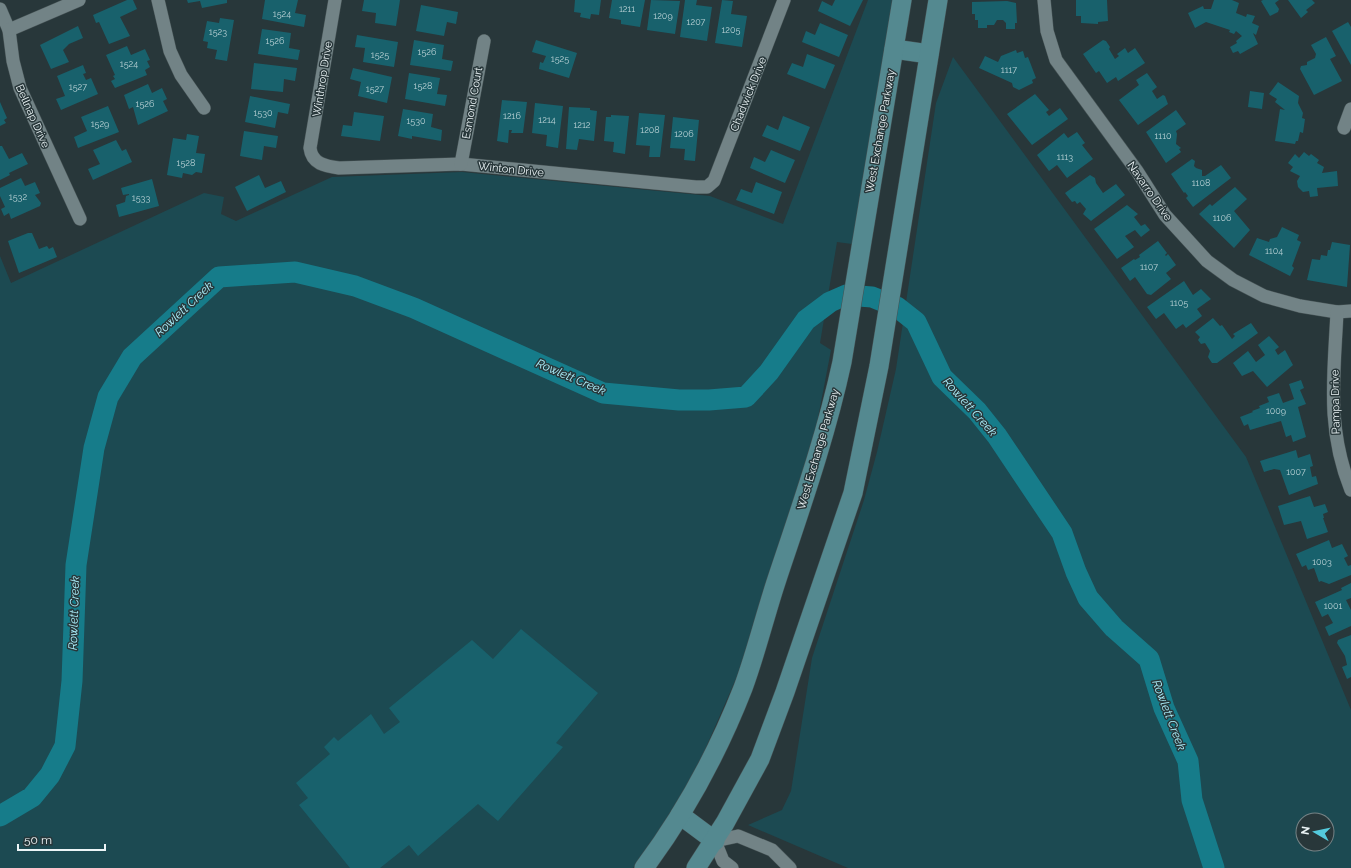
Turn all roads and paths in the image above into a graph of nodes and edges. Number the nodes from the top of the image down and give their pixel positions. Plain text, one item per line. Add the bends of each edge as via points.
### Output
1 (79, 0) edge
2 (158, 0) edge
3 (335, 0) edge
4 (784, 0) edge
5 (902, 0) edge
6 (938, 0) edge
7 (1044, 0) edge
8 (0, 9) edge
9 (10, 30) junction
10 (484, 41) dead end
11 (894, 49) junction
12 (929, 54) junction
13 (204, 108) dead end
14 (1351, 109) edge
15 (1344, 128) dead end
16 (313, 158) joint
17 (461, 164) junction
18 (710, 186) joint
19 (80, 219) dead end
20 (1351, 311) edge
21 (1337, 312) junction
22 (1351, 490) edge
23 (680, 815) junction
24 (714, 841) junction
25 (644, 868) edge
26 (696, 868) edge
27 (732, 868) edge
28 (790, 868) edge

1 - 9 street
2 - 13 street via 170,51 181,75
3 - 16 street, Winthrop Drive via 310,148
4 - 18 street, Chadwick Drive via 722,162
5 - 11 main road, West Exchange Parkway
6 - 12 main road
7 - 21 street, Navarro Drive via 1047,31 1056,60 1165,215 1207,261 1233,280 1264,296 1300,306
8 - 9 street, Bellnap Drive
9 - 19 street, Bellnap Drive via 13,61 20,88
10 - 17 street, Esmond Court
11 - 12 main road
11 - 23 main road, West Exchange Parkway via 842,362 815,467 742,689 725,731
12 - 24 main road via 879,366 853,493 760,759
14 - 15 street
16 - 17 street, Winton Drive via 321,164 339,168
17 - 18 street, Winton Drive via 696,187
20 - 21 street, Navarro Drive
21 - 22 street, Pampa Drive via 1334,420 1342,466
23 - 24 main road
23 - 25 main road, West Exchange Parkway
24 - 26 main road
24 - 27 street via 723,861
24 - 28 street via 738,836 772,850

